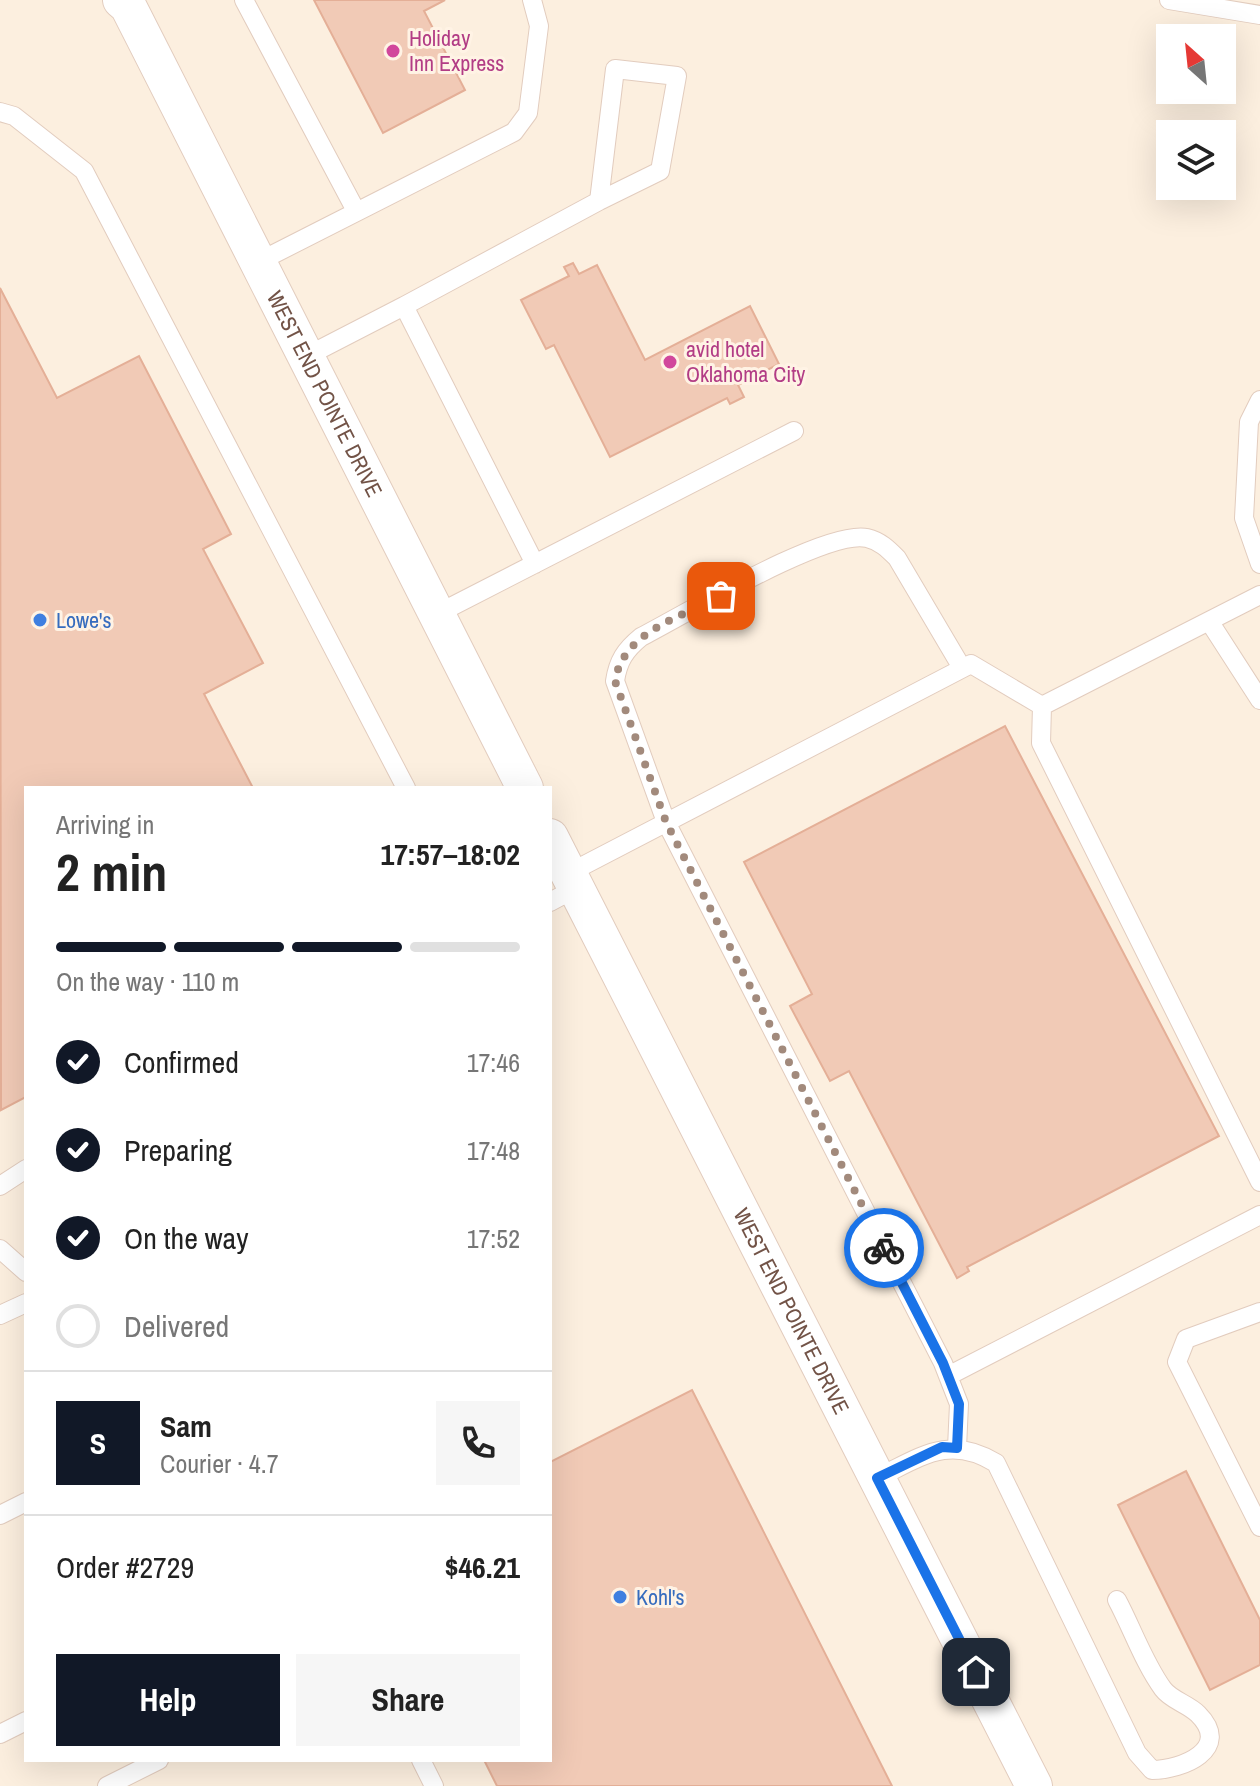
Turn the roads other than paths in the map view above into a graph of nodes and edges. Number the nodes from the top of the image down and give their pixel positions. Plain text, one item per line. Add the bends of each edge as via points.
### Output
1 (121, 0) edge
2 (244, 0) edge
3 (532, 0) edge
4 (1169, 0) edge
5 (1260, 15) edge
6 (0, 112) edge
7 (599, 201) junction
8 (355, 209) junction
9 (258, 262) junction
10 (404, 306) junction
11 (307, 356) junction
12 (1260, 400) edge
13 (794, 431) dead end
14 (535, 564) junction
15 (1260, 564) edge
16 (1260, 595) edge
17 (437, 614) junction
18 (1209, 621) junction
19 (962, 668) junction
20 (1260, 700) edge
21 (1042, 706) junction
22 (405, 786) edge
23 (524, 786) edge
24 (666, 822) junction
25 (552, 844) edge
26 (565, 888) edge
27 (24, 1170) edge
28 (1260, 1182) edge
29 (0, 1186) edge
30 (1260, 1215) edge
31 (0, 1249) edge
32 (24, 1270) edge
33 (24, 1304) edge
34 (1260, 1312) edge
35 (0, 1315) edge
36 (948, 1376) junction
37 (957, 1448) junction
38 (877, 1478) junction
39 (24, 1503) edge
40 (0, 1515) edge
41 (1260, 1527) edge
42 (1117, 1600) dead end
43 (24, 1722) edge
44 (0, 1734) edge
45 (155, 1762) edge
46 (422, 1762) edge
47 (107, 1786) edge
48 (434, 1786) edge
49 (1034, 1786) edge

1 - 9 street, WEST END POINTE DRIVE
2 - 8 lane
3 - 8 lane via 539,26 528,113 514,132
4 - 5 lane
6 - 22 lane via 14,116 84,171
7 - 7 lane via 615,69 677,76 660,171
7 - 10 lane
8 - 9 lane
9 - 11 street, WEST END POINTE DRIVE
10 - 11 lane
10 - 14 lane
11 - 17 street, WEST END POINTE DRIVE
12 - 15 lane via 1249,422 1244,518
13 - 14 lane
14 - 17 lane
16 - 18 lane
17 - 23 street, WEST END POINTE DRIVE
18 - 20 lane
18 - 21 lane
19 - 21 lane via 971,664
19 - 24 lane
19 - 24 lane via 897,558 885,545 866,537 827,542 641,637 627,648 615,681
21 - 28 lane via 1041,743
24 - 26 lane
24 - 36 lane
25 - 26 street, WEST END POINTE DRIVE
26 - 38 street, WEST END POINTE DRIVE
27 - 29 lane
30 - 36 lane
31 - 32 lane
33 - 35 lane
34 - 41 lane via 1186,1339 1177,1362
36 - 37 lane via 959,1404
37 - 38 lane via 942,1447
37 - 42 lane via 976,1450 996,1463 1137,1753 1152,1770 1190,1764 1207,1748 1209,1732 1199,1715 1164,1690
38 - 49 street, WEST END POINTE DRIVE
39 - 40 lane
43 - 44 lane
45 - 47 lane
46 - 48 lane

